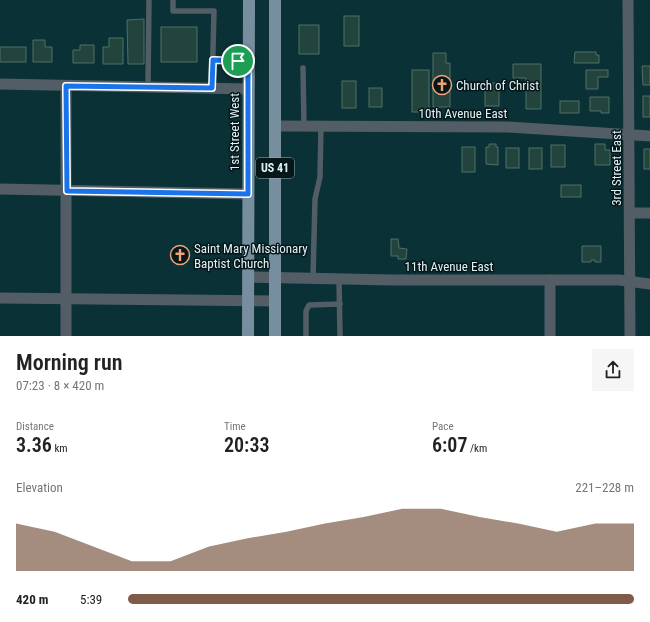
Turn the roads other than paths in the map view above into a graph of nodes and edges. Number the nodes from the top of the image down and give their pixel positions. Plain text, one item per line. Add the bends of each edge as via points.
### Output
1 (149, 0) edge
2 (173, 0) edge
3 (249, 0) edge
4 (275, 0) edge
5 (628, 0) edge
6 (213, 60) junction
7 (248, 61) junction
8 (303, 68) dead end
9 (0, 84) edge
10 (66, 86) junction
11 (148, 87) junction
12 (212, 88) junction
13 (248, 89) junction
14 (275, 126) junction
15 (304, 126) junction
16 (321, 126) junction
17 (630, 135) junction
18 (650, 136) edge
19 (0, 190) edge
20 (67, 191) junction
21 (248, 194) junction
22 (630, 213) junction
23 (650, 213) edge
24 (248, 276) junction
25 (275, 277) junction
26 (313, 278) junction
27 (339, 279) junction
28 (550, 280) junction
29 (630, 282) junction
30 (650, 284) edge
31 (0, 298) edge
32 (66, 298) junction
33 (248, 301) junction
34 (275, 301) junction
35 (340, 304) junction
36 (66, 336) edge
37 (248, 336) edge
38 (275, 336) edge
39 (306, 336) edge
40 (340, 336) edge
41 (550, 336) edge
42 (630, 336) edge

1 - 11 lane
2 - 6 lane via 173,11 214,11
3 - 7 main road, 1st Street West / US 41
4 - 14 main road, US 41
5 - 17 street, 3rd Street East
6 - 7 lane
6 - 12 lane
7 - 13 main road, 1st Street West / US 41
8 - 15 lane
9 - 10 street
10 - 11 street
10 - 20 street
11 - 12 street
12 - 13 street
13 - 21 main road, 1st Street West / US 41
14 - 15 street, 10th Avenue East
14 - 25 main road, US 41
15 - 16 street, 10th Avenue East
16 - 17 street, 10th Avenue East via 508,127
16 - 26 lane via 320,177 315,199
17 - 18 street, 10th Avenue East
17 - 22 street, 3rd Street East
19 - 20 street
20 - 21 street
20 - 32 street
21 - 24 main road, 1st Street West / US 41
22 - 23 street
22 - 29 street, 3rd Street East
24 - 25 street, 11th Avenue East
24 - 33 main road, 1st Street West / US 41
25 - 26 street, 11th Avenue East
25 - 34 main road, US 41
26 - 27 street, 11th Avenue East
27 - 28 street, 11th Avenue East
27 - 35 lane
28 - 29 street, 11th Avenue East
28 - 41 street
29 - 30 street, 11th Avenue East
29 - 42 street, 3rd Street East
31 - 32 street
32 - 33 street
32 - 36 street
33 - 34 street
33 - 37 main road, 1st Street West / US 41
34 - 38 main road, US 41
35 - 39 lane via 309,305 306,311
35 - 40 lane

